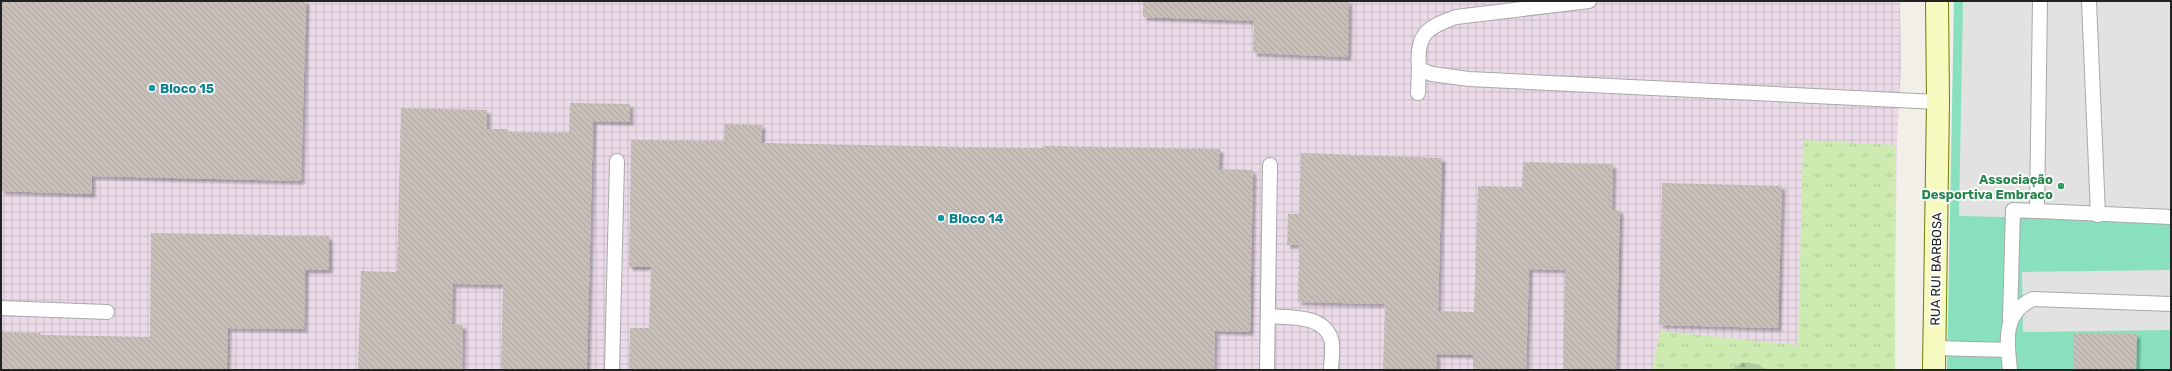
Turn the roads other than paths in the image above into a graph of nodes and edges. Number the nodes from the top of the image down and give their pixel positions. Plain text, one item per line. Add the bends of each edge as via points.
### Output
1 (1589, 1) edge
2 (1937, 1) edge
3 (2040, 1) edge
4 (2089, 1) edge
5 (1419, 69) junction
6 (1418, 93) dead end
7 (1938, 102) junction
8 (617, 161) dead end
9 (1270, 165) dead end
10 (2037, 211) junction
11 (2098, 215) junction
12 (2171, 217) edge
13 (2171, 304) edge
14 (1, 308) edge
15 (107, 312) dead end
16 (1268, 316) junction
17 (2010, 318) junction
18 (1935, 348) junction
19 (2008, 350) junction
20 (612, 370) edge
21 (1267, 370) edge
22 (1331, 370) edge
23 (1934, 370) edge
24 (2010, 370) edge

1 - 5 lane via 1456,17 1439,23 1426,32 1417,50
2 - 7 main road, RUA RUI BARBOSA
3 - 10 lane
4 - 11 lane
5 - 6 lane
5 - 7 lane via 1432,74 1469,79
7 - 18 main road, RUA RUI BARBOSA
8 - 20 lane
9 - 16 lane
10 - 11 lane
10 - 17 lane via 2013,210
11 - 12 lane
13 - 17 lane via 2032,299 2022,304
14 - 15 lane
16 - 21 lane
16 - 22 lane via 1312,320 1325,327 1332,340
17 - 19 lane
18 - 19 lane
18 - 23 main road, RUA RUI BARBOSA
19 - 24 lane

